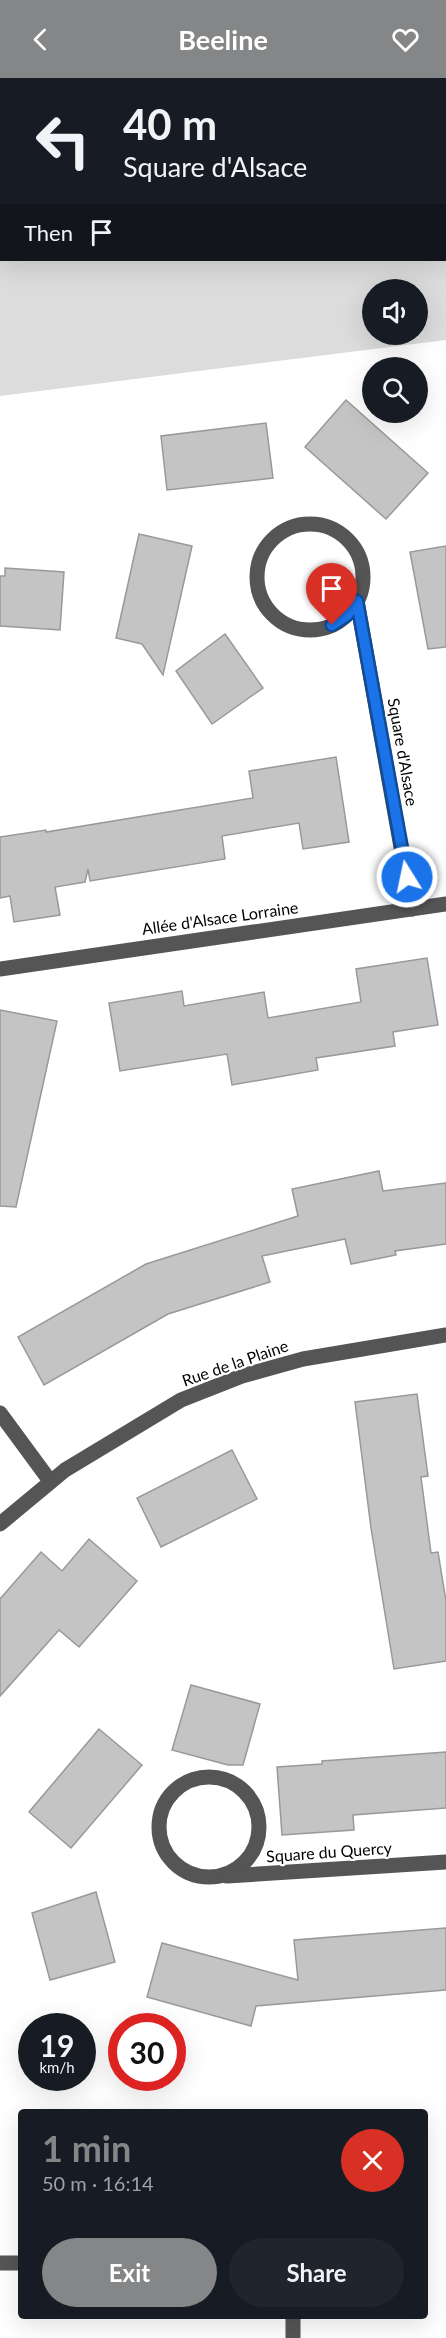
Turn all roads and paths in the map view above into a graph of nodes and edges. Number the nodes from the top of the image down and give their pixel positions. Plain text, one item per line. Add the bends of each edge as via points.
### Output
1 (357, 601) junction
2 (446, 904) edge
3 (412, 909) junction
4 (0, 969) edge
5 (446, 1335) edge
6 (0, 1413) edge
7 (50, 1481) junction
8 (0, 1524) edge
9 (446, 1862) edge
10 (214, 1877) junction
11 (18, 2263) edge
12 (0, 2264) edge
13 (294, 2319) edge
14 (293, 2338) edge

1 - 1 street, Square d'Alsace via 363,585 358,552 332,528 299,525 270,543 261,558 257,575 260,593 268,609 281,621 306,629 332,625 347,615
1 - 3 street, Square d'Alsace
2 - 3 street, Allée d'Alsace Lorraine
3 - 4 street, Allée d'Alsace Lorraine
5 - 7 street, Rue de la Plaine via 303,1359 242,1376 181,1400
6 - 7 street
7 - 8 street, Rue de la Plaine
9 - 10 street, Square du Quercy
10 - 10 street, Square du Quercy via 230,1874 254,1852 259,1818 254,1803 243,1790 213,1777 180,1786 161,1812 159,1829 170,1859 198,1877
11 - 12 street
13 - 14 street

